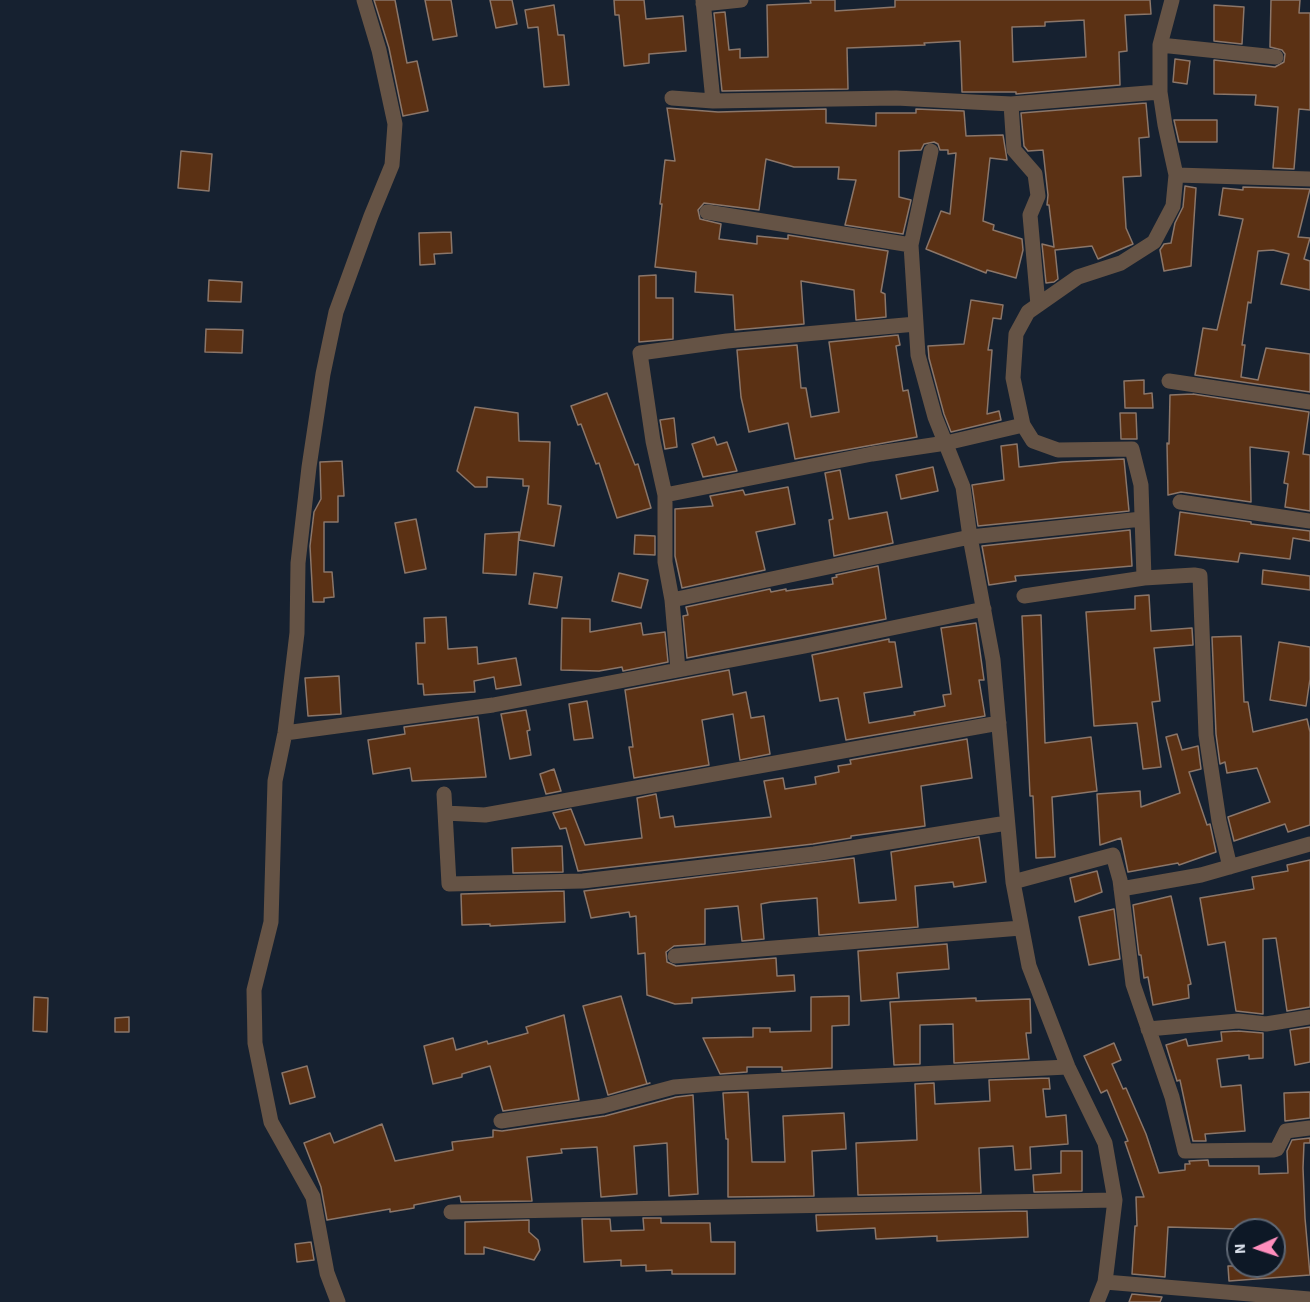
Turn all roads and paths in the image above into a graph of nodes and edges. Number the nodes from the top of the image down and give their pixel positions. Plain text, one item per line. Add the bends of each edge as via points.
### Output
1 (364, 0) edge
2 (741, 0) edge
3 (1172, 0) edge
4 (703, 2) edge
5 (1160, 45) junction
6 (1276, 57) dead end
7 (1160, 92) junction
8 (672, 98) dead end
9 (713, 101) junction
10 (1011, 104) junction
11 (931, 151) dead end
12 (1176, 175) junction
13 (1310, 179) edge
14 (707, 212) dead end
15 (911, 245) junction
16 (1038, 305) junction
17 (916, 324) junction
18 (1169, 381) dead end
19 (1310, 402) edge
20 (1023, 425) junction
21 (946, 443) junction
22 (665, 495) junction
23 (1180, 502) dead end
24 (1142, 519) junction
25 (1310, 521) edge
26 (970, 537) junction
27 (1144, 578) junction
28 (1024, 596) dead end
29 (672, 600) junction
30 (984, 609) junction
31 (678, 670) junction
32 (999, 723) junction
33 (285, 733) junction
34 (444, 794) dead end
35 (445, 813) junction
36 (1007, 823) junction
37 (1310, 844) edge
38 (1230, 867) junction
39 (1013, 882) junction
40 (1121, 889) junction
41 (1021, 928) junction
42 (675, 956) dead end
43 (1310, 1017) edge
44 (1148, 1029) junction
45 (1068, 1067) junction
46 (501, 1121) dead end
47 (1310, 1128) edge
48 (1115, 1200) junction
49 (451, 1212) dead end
50 (1105, 1281) junction
51 (1310, 1299) edge
52 (338, 1302) edge
53 (1097, 1302) edge

1 - 33 street via 395,124 392,165 336,312 323,374 298,563 297,633
2 - 4 street
3 - 5 street
4 - 9 street
5 - 6 street
5 - 7 street
7 - 10 street
7 - 12 street
8 - 9 street
9 - 10 street via 896,98
10 - 16 street via 1014,150 1035,174 1038,196 1030,215
11 - 15 street
12 - 13 street
12 - 16 street via 1173,206 1154,242 1121,262 1078,277
14 - 15 street
15 - 17 street
16 - 20 street via 1028,312 1016,334 1013,378
17 - 21 street via 918,355 934,417
17 - 22 street via 640,353 652,441
18 - 19 street
20 - 21 street
20 - 24 street via 1034,441 1058,450 1132,449 1141,484
21 - 22 street
21 - 26 street via 963,487
22 - 29 street via 665,562
23 - 25 street
24 - 26 street
24 - 27 street
26 - 29 street
26 - 30 street
27 - 28 street
27 - 38 street via 1200,576 1206,735
29 - 31 street
30 - 31 street
30 - 32 street
31 - 33 street via 493,705
32 - 35 street via 485,815
32 - 36 street
33 - 52 street via 275,781 270,922 254,990 255,1043 272,1122 313,1197 327,1273
34 - 35 street
35 - 36 street via 449,884 584,881 814,854
36 - 39 street
37 - 38 street
38 - 40 street
39 - 40 street via 1113,855
39 - 41 street
40 - 44 street via 1133,984
41 - 42 street
41 - 45 street via 1029,966
43 - 44 street via 1266,1024 1238,1021
44 - 47 street via 1172,1097 1185,1151 1276,1149 1287,1131
45 - 46 street via 674,1087 603,1106
45 - 48 street via 1105,1143
48 - 49 street
48 - 50 street
50 - 51 street
50 - 53 street

